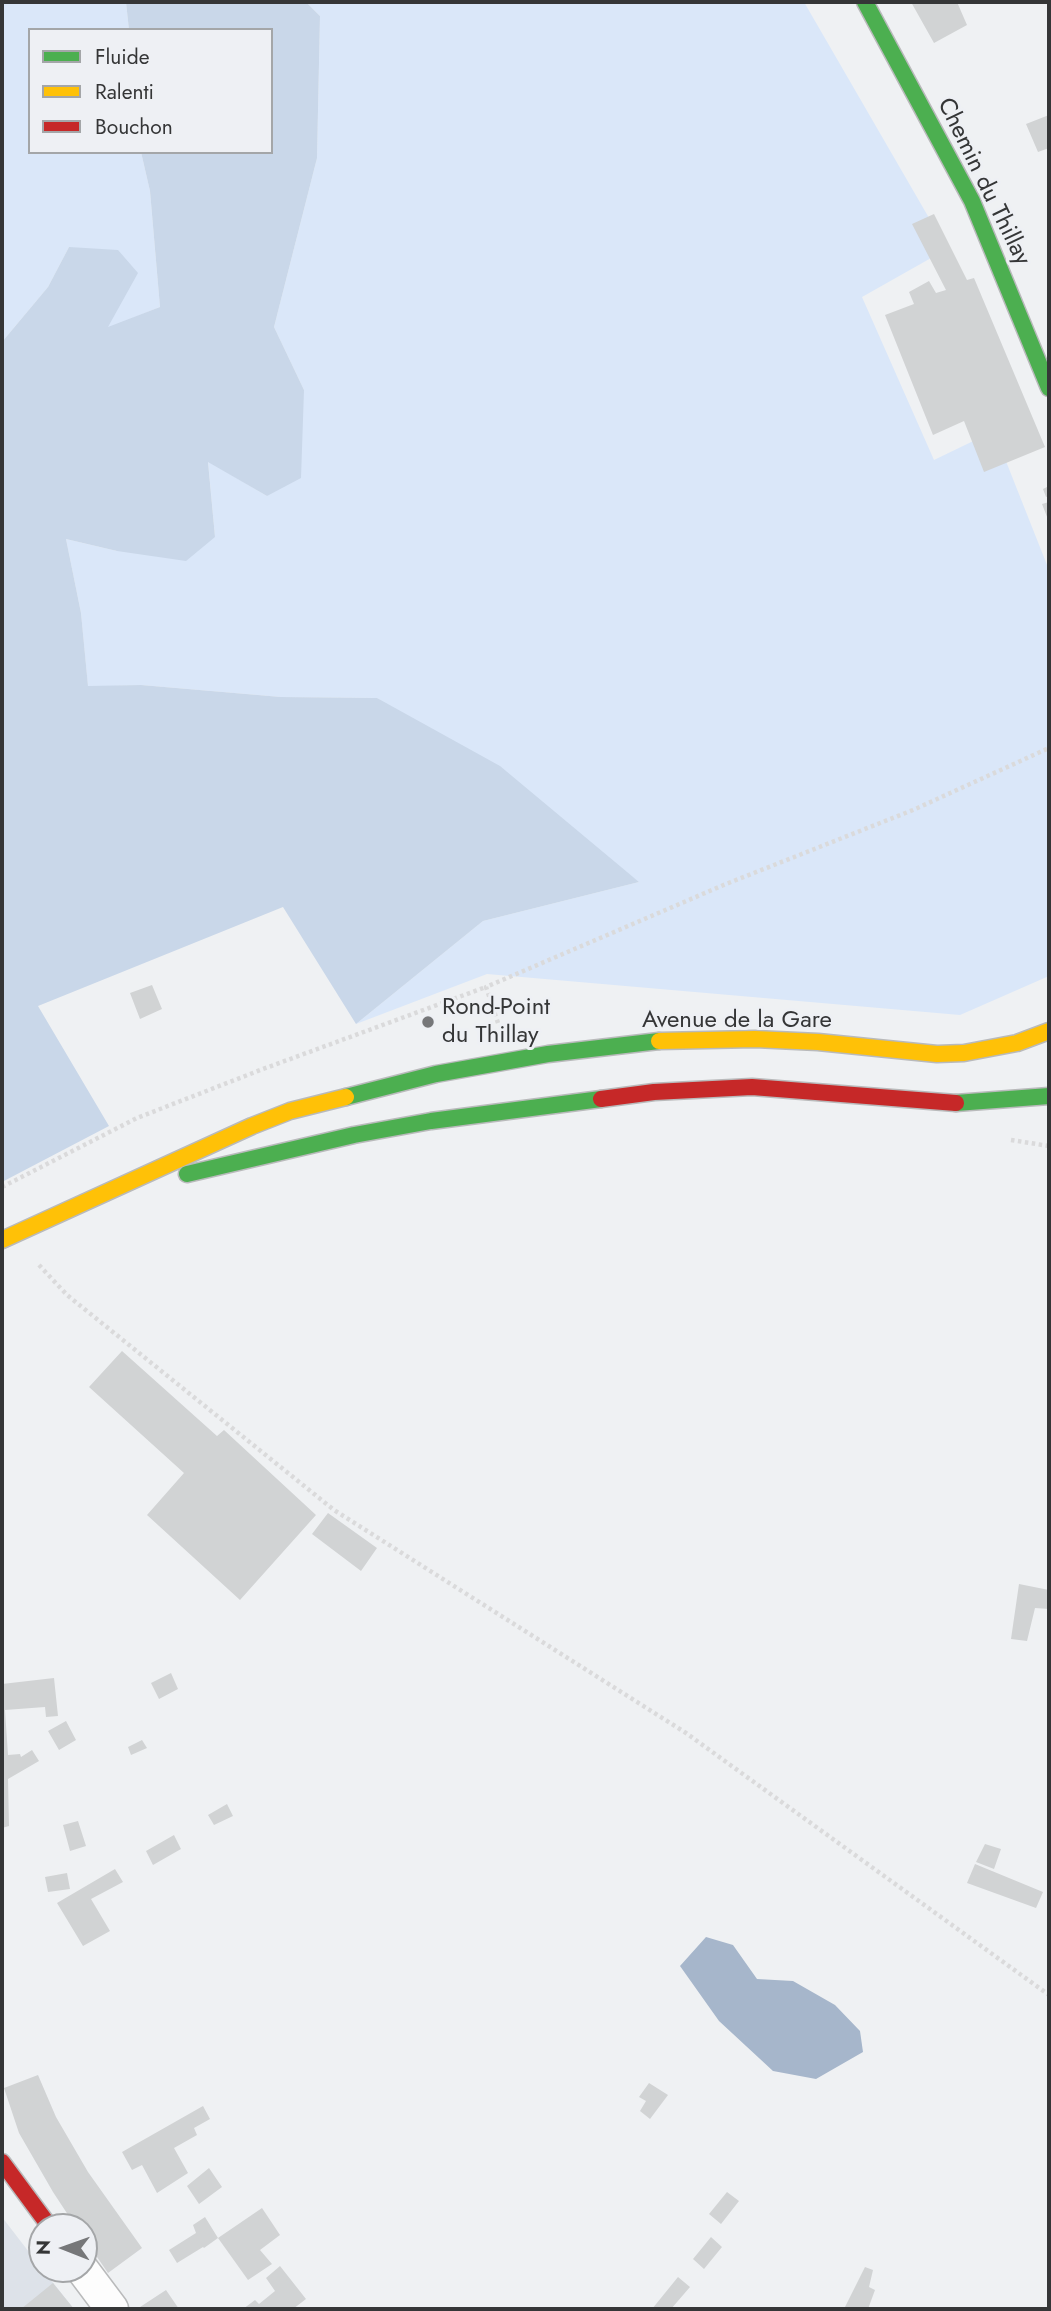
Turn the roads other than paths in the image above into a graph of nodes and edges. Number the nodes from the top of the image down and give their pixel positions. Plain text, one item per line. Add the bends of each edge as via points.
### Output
1 (865, 2) edge
2 (1049, 388) edge
3 (1049, 1031) edge
4 (1049, 1096) edge
5 (110, 1192) junction
6 (5, 1239) edge
7 (2, 2162) edge
8 (40, 2213) edge
9 (92, 2283) edge
10 (112, 2309) edge

1 - 2 main road, Chemin du Thillay via 972,201
3 - 5 main road, Avenue de la Gare via 1017,1043 937,1054 818,1042 697,1039 548,1054 436,1074 290,1111
4 - 5 main road, Avenue de la Gare via 961,1103 752,1087 654,1092 418,1123
5 - 6 main road, Avenue de la Gare
7 - 8 main road
9 - 10 street

